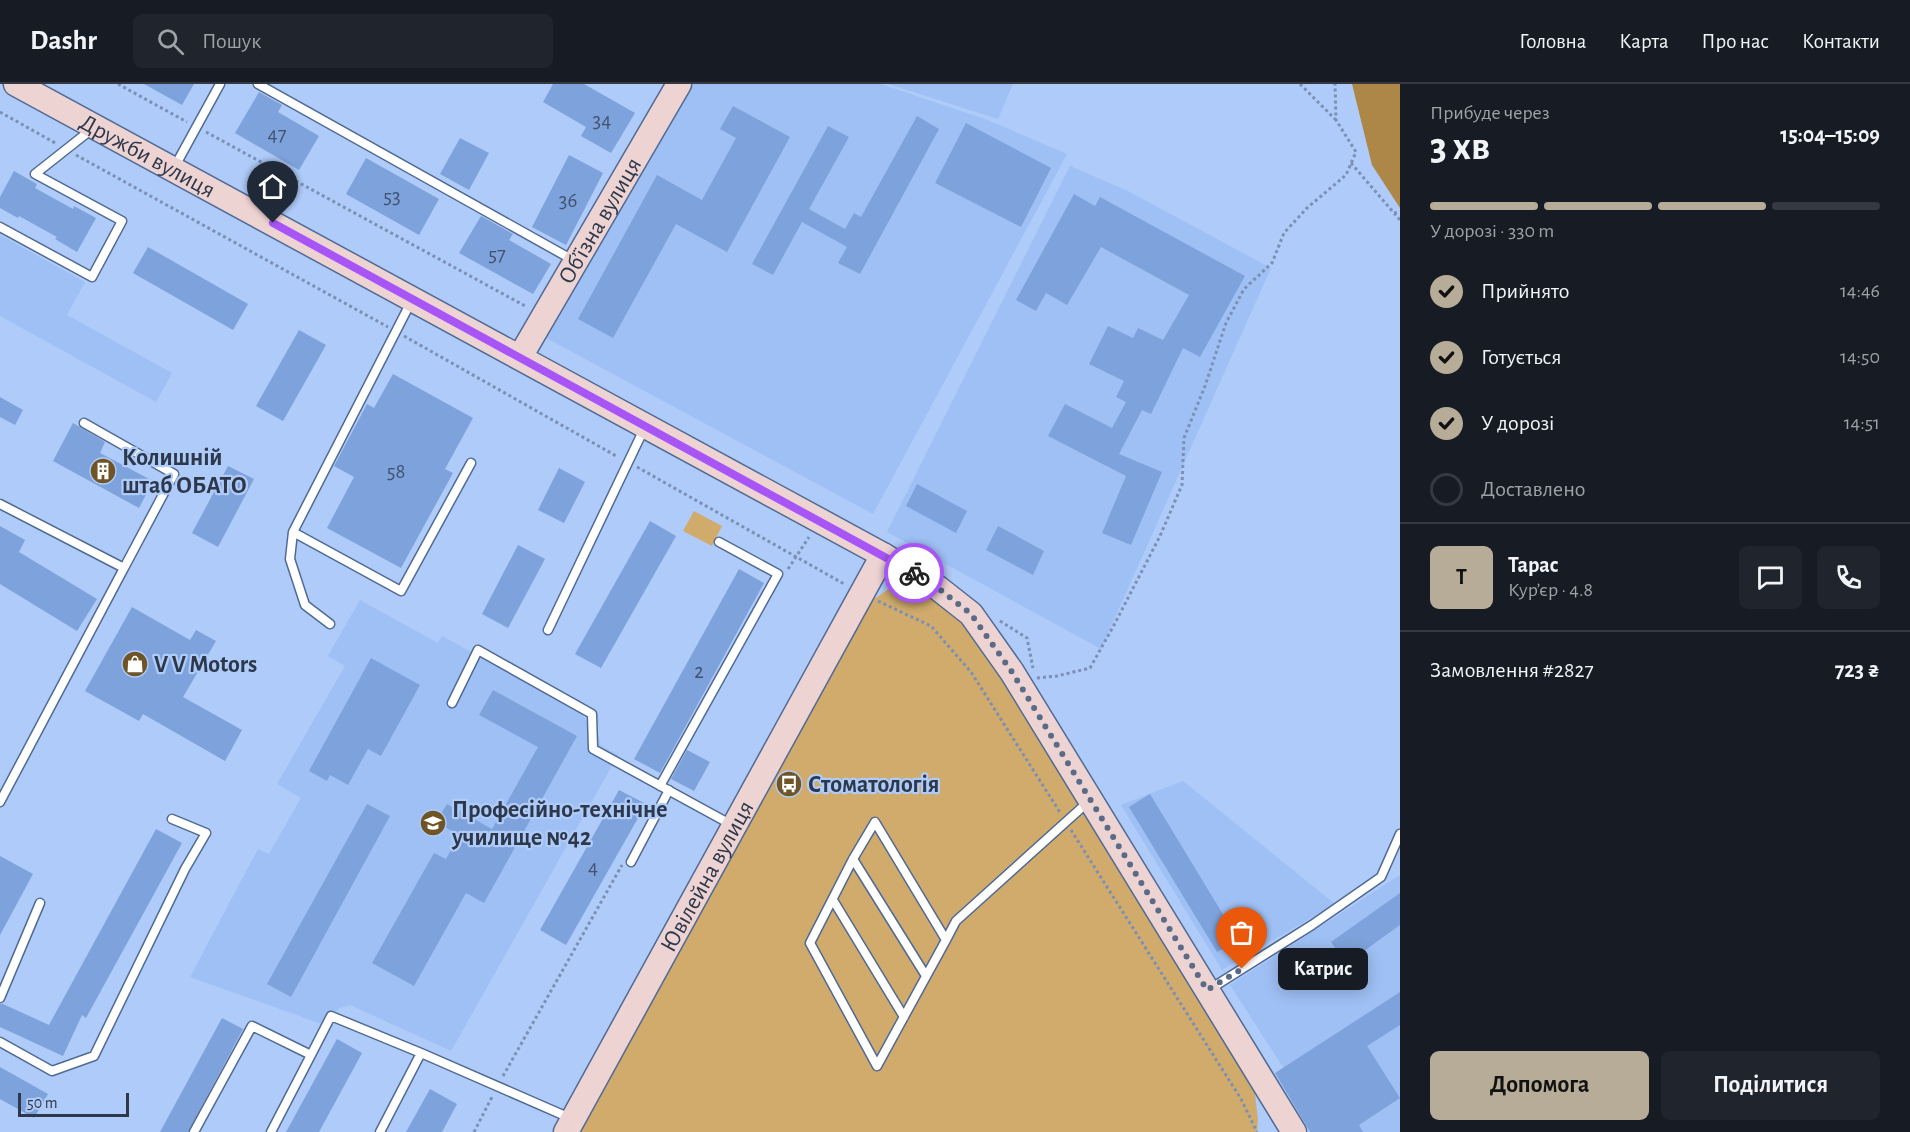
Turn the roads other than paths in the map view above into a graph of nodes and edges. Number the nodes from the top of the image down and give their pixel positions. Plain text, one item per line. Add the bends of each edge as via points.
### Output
1 (16, 84) edge
2 (220, 84) edge
3 (258, 84) edge
4 (679, 84) edge
5 (95, 127) junction
6 (173, 169) junction
7 (0, 227) edge
8 (576, 262) junction
9 (412, 299) junction
10 (520, 357) junction
11 (84, 423) dead end
12 (645, 426) junction
13 (471, 463) dead end
14 (0, 504) edge
15 (293, 532) junction
16 (720, 542) dead end
17 (883, 555) junction
18 (124, 568) junction
19 (330, 624) dead end
20 (548, 630) dead end
21 (452, 704) dead end
22 (660, 786) junction
23 (669, 790) junction
24 (1090, 800) junction
25 (0, 802) edge
26 (172, 819) dead end
27 (735, 827) junction
28 (1400, 834) edge
29 (853, 859) junction
30 (627, 863) road end
31 (833, 900) junction
32 (40, 903) dead end
33 (946, 940) junction
34 (926, 976) junction
35 (1207, 990) junction
36 (0, 998) edge
37 (904, 1017) junction
38 (0, 1042) edge
39 (420, 1053) junction
40 (311, 1055) junction
41 (569, 1126) edge
42 (1285, 1127) edge
43 (194, 1132) edge
44 (271, 1132) edge
45 (380, 1132) edge

1 - 5 street, Дружби вулиця
2 - 6 lane
3 - 8 lane
4 - 8 street, Об’їзна вулиця
5 - 6 street, Дружби вулиця
5 - 7 lane via 35,174 122,221 92,277
6 - 9 street, Дружби вулиця
8 - 10 street, Об’їзна вулиця
9 - 10 street, Дружби вулиця
9 - 15 lane
10 - 12 street, Дружби вулиця
11 - 18 lane via 174,474
12 - 17 street, Дружби вулиця
12 - 20 lane
13 - 15 lane via 401,591
14 - 18 lane
15 - 19 lane via 290,559 305,605
16 - 22 lane via 778,574
17 - 24 street, Дружби вулиця via 938,588 971,614 1012,672
17 - 27 street, Ювілейна вулиця
18 - 25 lane
21 - 22 lane via 478,650 592,714 592,749
22 - 23 lane
23 - 27 lane
23 - 30 lane
24 - 33 lane via 956,921
24 - 35 street, Дружби вулиця
26 - 38 lane via 206,833 94,1056 52,1071
27 - 41 street, Ювілейна вулиця
28 - 35 lane via 1381,877
29 - 31 lane
29 - 33 lane via 874,822
29 - 34 lane
31 - 37 lane
31 - 37 lane via 810,943 877,1066
32 - 36 lane
33 - 34 lane
34 - 37 lane
35 - 42 street, Дружби вулиця
39 - 40 lane via 331,1016
39 - 41 lane via 498,1086
39 - 45 lane
40 - 43 lane via 252,1026
40 - 44 lane

